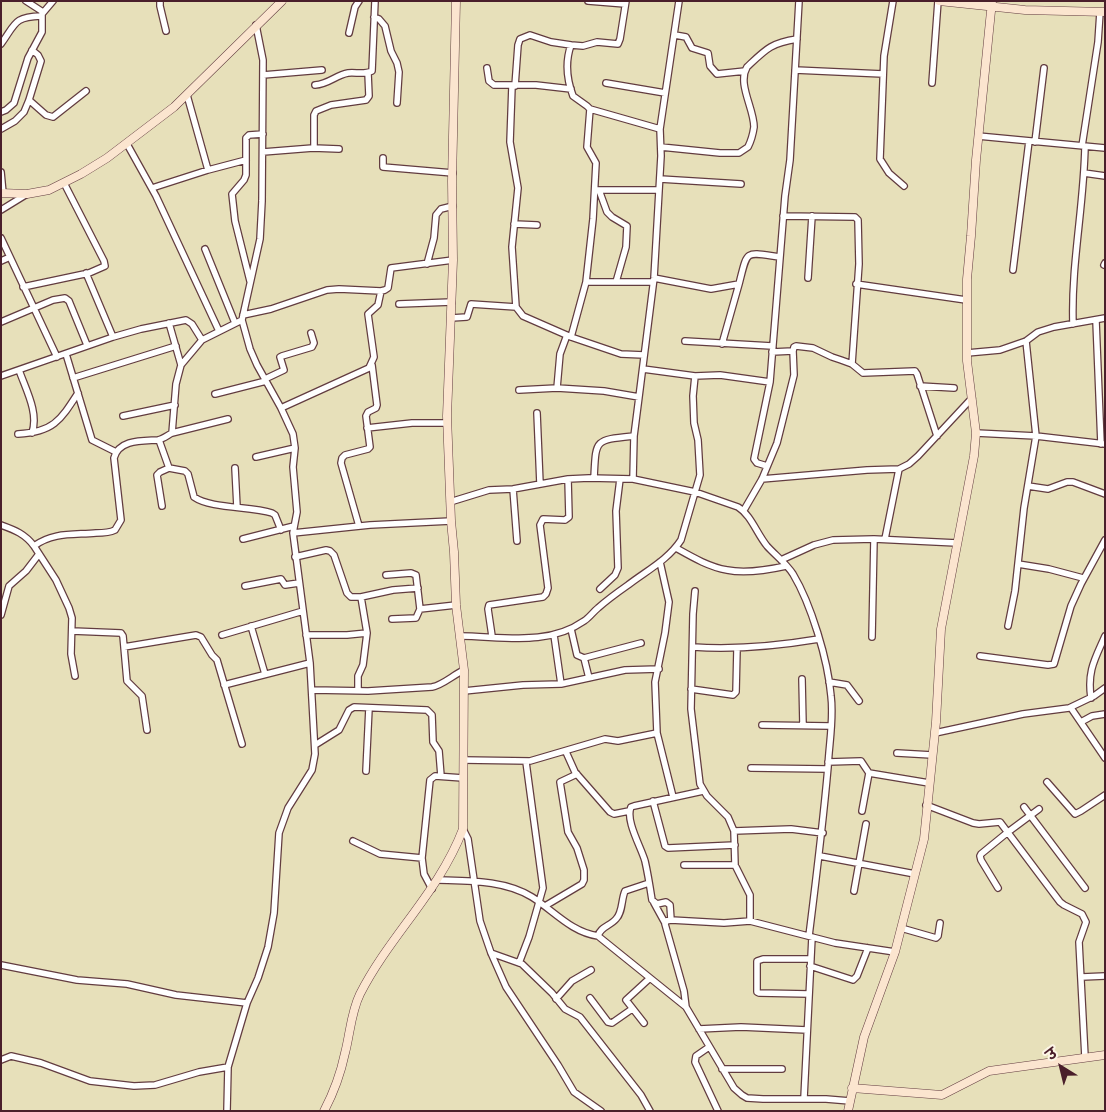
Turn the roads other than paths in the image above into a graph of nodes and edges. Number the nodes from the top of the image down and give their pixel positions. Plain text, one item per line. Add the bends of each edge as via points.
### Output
1 (26, 1) edge
2 (53, 1) edge
3 (160, 1) edge
4 (282, 1) edge
5 (359, 1) edge
6 (375, 1) edge
7 (456, 1) edge
8 (588, 1) edge
9 (679, 1) edge
10 (799, 1) edge
11 (892, 1) edge
12 (939, 1) edge
13 (944, 2) edge
14 (625, 3) edge
15 (992, 4) edge
16 (1102, 12) edge
17 (42, 14) junction
18 (374, 17) junction
19 (256, 25) junction
20 (166, 31) dead end
21 (349, 33) dead end
22 (674, 35) junction
23 (797, 39) junction
24 (1, 44) edge
25 (571, 45) junction
26 (32, 50) junction
27 (487, 68) dead end
28 (1044, 68) dead end
29 (322, 70) dead end
30 (796, 70) junction
31 (744, 71) junction
32 (368, 73) junction
33 (884, 74) junction
34 (263, 75) junction
35 (932, 83) dead end
36 (606, 84) dead end
37 (315, 85) dead end
38 (513, 86) junction
39 (571, 89) junction
40 (86, 91) dead end
41 (665, 93) junction
42 (187, 95) junction
43 (29, 100) junction
44 (397, 103) dead end
45 (590, 109) junction
46 (1, 112) edge
47 (1, 129) edge
48 (660, 129) junction
49 (263, 134) junction
50 (978, 136) junction
51 (1032, 141) junction
52 (127, 144) junction
53 (1084, 146) junction
54 (661, 147) junction
55 (314, 148) junction
56 (1105, 148) edge
57 (339, 149) dead end
58 (262, 152) junction
59 (383, 158) dead end
60 (246, 160) junction
61 (208, 170) junction
62 (1, 172) edge
63 (453, 173) junction
64 (1084, 173) junction
65 (1105, 176) edge
66 (660, 179) junction
67 (64, 183) junction
68 (741, 184) dead end
69 (904, 186) dead end
70 (152, 188) junction
71 (597, 190) junction
72 (659, 190) junction
73 (2, 193) edge
74 (27, 194) junction
75 (453, 206) junction
76 (1, 210) edge
77 (783, 216) junction
78 (812, 216) junction
79 (514, 224) junction
80 (537, 225) dead end
81 (1, 238) edge
82 (205, 249) dead end
83 (10, 257) junction
84 (780, 257) junction
85 (453, 260) junction
86 (1, 262) edge
87 (426, 264) junction
88 (1013, 270) dead end
89 (86, 274) junction
90 (808, 278) dead end
91 (654, 280) junction
92 (586, 282) junction
93 (616, 282) junction
94 (251, 283) junction
95 (739, 284) junction
96 (856, 284) junction
97 (23, 287) junction
98 (381, 290) junction
99 (966, 300) junction
100 (452, 302) junction
101 (399, 304) dead end
102 (516, 307) junction
103 (33, 309) junction
104 (242, 317) junction
105 (451, 318) junction
106 (1105, 318) edge
107 (1096, 321) junction
108 (1, 322) edge
109 (169, 323) junction
110 (234, 323) junction
111 (1073, 324) junction
112 (219, 331) junction
113 (311, 333) dead end
114 (568, 336) junction
115 (113, 337) junction
116 (202, 340) junction
117 (685, 341) dead end
118 (1026, 341) junction
119 (722, 344) junction
120 (87, 345) junction
121 (176, 346) junction
122 (772, 349) junction
123 (793, 351) junction
124 (967, 353) junction
125 (66, 354) junction
126 (644, 355) junction
127 (57, 357) junction
128 (852, 364) junction
129 (181, 365) junction
130 (372, 365) junction
131 (643, 369) junction
132 (19, 370) junction
133 (1, 376) edge
134 (695, 376) junction
135 (73, 378) junction
136 (265, 380) junction
137 (770, 382) junction
138 (920, 386) junction
139 (557, 388) junction
140 (954, 388) dead end
141 (519, 390) dead end
142 (78, 392) junction
143 (215, 394) dead end
144 (640, 397) junction
145 (972, 398) junction
146 (175, 405) junction
147 (281, 408) junction
148 (537, 413) dead end
149 (123, 416) dead end
150 (228, 419) dead end
151 (447, 423) junction
152 (368, 428) junction
153 (32, 433) junction
154 (172, 433) junction
155 (976, 433) junction
156 (18, 434) dead end
157 (634, 436) junction
158 (937, 436) junction
159 (1036, 436) junction
160 (159, 440) junction
161 (1103, 444) edge
162 (295, 448) junction
163 (116, 452) junction
164 (256, 457) dead end
165 (768, 466) junction
166 (169, 468) junction
167 (235, 468) dead end
168 (899, 469) junction
169 (594, 478) junction
170 (620, 479) junction
171 (633, 479) junction
172 (762, 479) junction
173 (568, 480) junction
174 (540, 484) junction
175 (1028, 486) junction
176 (513, 489) junction
177 (696, 492) junction
178 (1105, 494) edge
179 (450, 502) junction
180 (162, 506) dead end
181 (237, 507) junction
182 (744, 510) junction
183 (450, 521) junction
184 (1, 525) edge
185 (294, 526) junction
186 (359, 526) junction
187 (281, 530) junction
188 (293, 534) junction
189 (243, 539) dead end
190 (874, 539) junction
191 (885, 539) junction
192 (1105, 540) edge
193 (517, 542) dead end
194 (957, 542) junction
195 (34, 546) junction
196 (676, 548) junction
197 (39, 554) junction
198 (295, 557) junction
199 (781, 560) junction
200 (660, 562) junction
201 (1018, 564) junction
202 (786, 566) junction
203 (386, 575) dead end
204 (1084, 578) junction
205 (1, 582) edge
206 (299, 583) junction
207 (8, 586) junction
208 (245, 586) dead end
209 (418, 588) junction
210 (600, 589) dead end
211 (695, 591) dead end
212 (361, 597) junction
213 (456, 606) junction
214 (420, 609) junction
215 (303, 612) junction
216 (1, 615) edge
217 (392, 619) dead end
218 (251, 626) junction
219 (1008, 626) dead end
220 (570, 629) junction
221 (72, 630) junction
222 (367, 633) junction
223 (222, 635) dead end
224 (306, 635) junction
225 (554, 635) junction
226 (460, 636) junction
227 (492, 636) junction
228 (1105, 636) edge
229 (872, 637) dead end
230 (819, 639) junction
231 (641, 643) dead end
232 (124, 647) junction
233 (693, 647) junction
234 (736, 648) junction
235 (980, 656) dead end
236 (584, 658) junction
237 (310, 663) junction
238 (659, 669) junction
239 (464, 670) junction
240 (265, 674) junction
241 (75, 676) dead end
242 (589, 678) junction
243 (802, 679) dead end
244 (829, 682) junction
245 (561, 684) junction
246 (224, 685) junction
247 (1105, 688) edge
248 (691, 689) junction
249 (312, 690) junction
250 (358, 691) junction
251 (464, 691) junction
252 (1091, 698) junction
253 (859, 701) dead end
254 (369, 708) junction
255 (1071, 708) junction
256 (1105, 714) edge
257 (1081, 722) junction
258 (762, 725) dead end
259 (804, 725) junction
260 (830, 726) junction
261 (147, 730) dead end
262 (656, 733) junction
263 (935, 734) junction
264 (242, 744) dead end
265 (315, 745) junction
266 (566, 752) junction
267 (897, 753) dead end
268 (932, 755) junction
269 (1105, 758) edge
270 (463, 760) junction
271 (526, 762) junction
272 (828, 765) junction
273 (751, 768) dead end
274 (366, 771) dead end
275 (869, 773) junction
276 (577, 774) junction
277 (441, 776) junction
278 (464, 778) junction
279 (1048, 782) dead end
280 (929, 783) junction
281 (703, 791) junction
282 (1105, 795) edge
283 (673, 797) junction
284 (653, 801) junction
285 (926, 805) junction
286 (1024, 807) dead end
287 (1039, 809) dead end
288 (862, 811) dead end
289 (629, 812) junction
290 (1030, 816) junction
291 (866, 824) dead end
292 (463, 829) junction
293 (734, 831) junction
294 (1008, 832) junction
295 (822, 833) junction
296 (353, 841) dead end
297 (735, 845) junction
298 (820, 856) junction
299 (422, 858) junction
300 (859, 863) junction
301 (684, 865) dead end
302 (735, 865) junction
303 (915, 874) junction
304 (438, 880) junction
305 (475, 881) junction
306 (649, 883) junction
307 (998, 888) dead end
308 (1085, 888) dead end
309 (432, 889) junction
310 (854, 892) dead end
311 (654, 903) junction
312 (542, 904) junction
313 (672, 920) junction
314 (750, 921) junction
315 (665, 923) junction
316 (940, 923) dead end
317 (901, 928) junction
318 (598, 936) junction
319 (811, 937) junction
320 (868, 948) junction
321 (895, 952) junction
322 (491, 953) junction
323 (519, 963) junction
324 (810, 963) junction
325 (1, 965) edge
326 (591, 970) dead end
327 (1105, 976) edge
328 (1082, 977) junction
329 (650, 978) junction
330 (809, 994) junction
331 (590, 998) dead end
332 (556, 999) junction
333 (247, 1004) junction
334 (686, 1007) junction
335 (632, 1009) junction
336 (644, 1023) dead end
337 (698, 1029) junction
338 (807, 1030) junction
339 (709, 1046) junction
340 (1105, 1054) edge
341 (1085, 1056) junction
342 (1, 1060) edge
343 (228, 1067) junction
344 (722, 1069) junction
345 (782, 1069) dead end
346 (852, 1088) junction
347 (804, 1098) junction
348 (850, 1102) junction
349 (227, 1111) edge
350 (324, 1111) edge
351 (601, 1111) edge
352 (650, 1111) edge
353 (718, 1111) edge
354 (848, 1111) edge

1 - 17 street
2 - 17 street
3 - 20 street
4 - 19 street
5 - 21 street
6 - 18 street
7 - 63 street
8 - 14 street
9 - 22 street
10 - 23 street
11 - 33 street
12 - 13 street
12 - 35 street
13 - 15 street
14 - 25 street via 618,44
15 - 16 street via 1050,11
15 - 50 street
16 - 53 street
17 - 24 street via 17,21
17 - 26 street via 42,32
18 - 32 street via 372,71
18 - 44 street via 385,26 397,63
19 - 34 street
19 - 42 street
22 - 31 street via 687,37 692,48 708,52 710,66 717,74
22 - 41 street
23 - 30 street
23 - 31 street via 773,45
25 - 38 street via 530,35 523,38 518,45
25 - 39 street via 566,72
26 - 43 street via 41,59
26 - 46 street via 14,103
27 - 38 street via 491,84
28 - 51 street
29 - 34 street
30 - 33 street
30 - 77 street
31 - 54 street via 754,127 748,147 739,153 720,153
32 - 37 street via 347,73 325,84
32 - 55 street via 369,96 366,100 331,105 316,111
33 - 69 street via 880,159 889,173
34 - 49 street
36 - 41 street
38 - 39 street
38 - 79 street via 510,142 518,188
39 - 45 street via 573,96
40 - 43 street via 53,118 46,116
41 - 48 street
42 - 52 street
42 - 61 street
43 - 47 street via 21,117
45 - 48 street
45 - 71 street via 587,142 596,162
48 - 54 street
49 - 58 street
49 - 60 street via 246,138
50 - 51 street
50 - 99 street
51 - 53 street
51 - 88 street
52 - 67 street
52 - 70 street
53 - 56 street
53 - 64 street
54 - 66 street
55 - 57 street
55 - 58 street
58 - 94 street via 260,239
59 - 63 street via 383,167
60 - 61 street
60 - 94 street via 246,175 232,194 232,200 234,221
61 - 70 street
62 - 73 street
63 - 75 street
64 - 65 street
64 - 111 street via 1074,267
66 - 68 street
66 - 72 street
67 - 74 street
67 - 89 street via 105,264
70 - 112 street
71 - 72 street
71 - 92 street
71 - 93 street via 607,212 627,226 626,247
72 - 91 street
73 - 74 street
74 - 76 street
75 - 85 street
75 - 87 street via 441,209 436,215 434,238
77 - 78 street
77 - 84 street
78 - 90 street
78 - 96 street via 855,217 859,222
79 - 80 street
79 - 102 street via 512,247
81 - 83 street
82 - 110 street
83 - 86 street
83 - 97 street
84 - 95 street via 749,254
84 - 122 street
85 - 87 street
85 - 100 street
87 - 98 street via 392,268 388,288
89 - 97 street
89 - 115 street
91 - 93 street
91 - 95 street via 711,289
91 - 126 street
92 - 93 street
92 - 114 street
94 - 104 street
95 - 119 street
96 - 99 street
96 - 128 street
97 - 103 street
98 - 104 street via 327,290
98 - 130 street via 378,305 368,314 374,357
99 - 124 street
100 - 101 street
100 - 105 street
102 - 105 street via 471,304 467,317
102 - 114 street via 523,316
103 - 108 street
103 - 120 street via 61,298 69,301
103 - 127 street
104 - 110 street
104 - 136 street via 250,348
105 - 151 street
106 - 107 street
107 - 111 street
107 - 161 street
109 - 115 street
109 - 116 street via 189,322
109 - 121 street
110 - 112 street
111 - 118 street via 1038,332
112 - 116 street
113 - 136 street via 312,347 280,357 284,370
114 - 126 street via 621,354
114 - 139 street via 560,354
115 - 120 street
116 - 129 street
117 - 119 street
118 - 124 street via 1000,350
118 - 159 street
119 - 122 street
120 - 125 street
121 - 129 street
121 - 135 street
122 - 123 street
122 - 137 street
123 - 128 street via 796,346 813,348
123 - 165 street via 794,375
124 - 145 street
125 - 127 street
125 - 135 street
126 - 131 street
127 - 132 street
128 - 138 street via 863,373 914,371
129 - 146 street
130 - 147 street
130 - 152 street via 377,405 366,414
131 - 134 street
131 - 144 street
132 - 133 street
132 - 153 street via 34,415
134 - 137 street via 720,375
134 - 177 street via 694,423 700,475
135 - 142 street
136 - 143 street
136 - 147 street
137 - 165 street via 754,459
138 - 140 street
138 - 158 street
139 - 141 street
139 - 144 street
142 - 153 street via 54,424
142 - 163 street via 92,440
144 - 157 street
145 - 155 street
145 - 158 street
146 - 149 street
146 - 154 street
147 - 162 street via 293,434
148 - 174 street
150 - 154 street
151 - 152 street
151 - 179 street
152 - 186 street via 370,447 345,455 341,463
153 - 156 street
154 - 160 street
155 - 159 street
155 - 194 street
157 - 169 street via 607,438 598,444
157 - 171 street
158 - 168 street via 909,464
159 - 161 street
159 - 175 street
160 - 163 street via 139,440
160 - 166 street
162 - 164 street
162 - 185 street via 293,466 297,512
163 - 195 street via 118,526 111,532 52,536
165 - 172 street
166 - 180 street via 157,475
166 - 181 street via 188,474 196,499
167 - 181 street
168 - 172 street
168 - 191 street
169 - 170 street
169 - 173 street
170 - 171 street
170 - 210 street via 616,511 618,568
171 - 177 street
172 - 182 street
173 - 174 street
173 - 227 street via 569,518 543,520 540,525 548,588 546,594 489,605
174 - 176 street
175 - 178 street via 1048,489 1073,482
175 - 201 street
176 - 179 street via 488,490
176 - 193 street
177 - 182 street
177 - 196 street
179 - 183 street
181 - 187 street via 272,513
182 - 199 street via 760,538
183 - 186 street
183 - 213 street
184 - 195 street via 17,530
185 - 187 street
185 - 188 street
186 - 188 street
187 - 189 street
188 - 198 street
190 - 191 street
190 - 199 street via 824,541
190 - 229 street
191 - 194 street
192 - 204 street
194 - 263 street via 941,628
195 - 197 street
196 - 200 street
196 - 202 street via 697,560 727,570 765,570
197 - 207 street
197 - 221 street via 69,608
198 - 206 street
198 - 212 street via 330,551 349,596
199 - 202 street
200 - 220 street
200 - 238 street via 668,602
201 - 204 street
201 - 219 street
202 - 230 street via 806,603
203 - 209 street via 414,574
204 - 235 street via 1071,606 1054,664 1048,666
205 - 207 street
206 - 208 street via 285,584 281,579
206 - 215 street
207 - 216 street
209 - 212 street
209 - 214 street
211 - 233 street
212 - 222 street
213 - 214 street
213 - 226 street
214 - 217 street via 416,618
215 - 218 street
215 - 224 street
218 - 223 street
218 - 240 street
220 - 225 street
220 - 236 street via 577,655
221 - 232 street via 121,633
221 - 241 street via 71,654
222 - 224 street
222 - 250 street
224 - 237 street
225 - 227 street via 521,639
225 - 245 street
226 - 227 street
226 - 239 street
228 - 252 street via 1089,677
230 - 234 street
230 - 244 street
231 - 236 street
232 - 246 street via 198,636 217,660
232 - 261 street via 128,681 142,696
233 - 234 street
233 - 248 street
234 - 248 street via 736,692 733,695
236 - 242 street
237 - 240 street
237 - 249 street
238 - 242 street via 625,670
238 - 262 street via 655,682
239 - 250 street via 438,686
239 - 251 street
240 - 246 street
242 - 245 street
243 - 259 street
244 - 253 street via 847,685
244 - 260 street via 832,698
245 - 251 street
246 - 264 street
247 - 252 street
248 - 281 street
249 - 250 street
249 - 265 street
251 - 270 street
252 - 255 street
254 - 265 street via 351,708 339,730
254 - 274 street
254 - 277 street via 429,711 434,745 439,751
255 - 257 street
255 - 263 street via 1024,714
256 - 257 street
257 - 269 street
258 - 259 street
259 - 260 street
260 - 272 street
262 - 266 street via 618,740 605,739
262 - 283 street
263 - 268 street
265 - 333 street via 312,770 288,808 279,833 274,913 268,947
266 - 271 street
266 - 276 street
267 - 268 street
268 - 280 street
270 - 271 street
270 - 278 street
271 - 312 street via 543,888
272 - 273 street
272 - 275 street via 861,761
272 - 295 street
275 - 280 street
275 - 288 street
276 - 289 street via 612,814
276 - 312 street via 560,782 568,832 577,848 584,880
277 - 278 street
277 - 299 street via 430,780
278 - 292 street
279 - 282 street via 1075,814
280 - 285 street
281 - 283 street
281 - 293 street via 728,817
283 - 284 street
284 - 289 street via 631,807
284 - 297 street via 665,846
285 - 294 street via 973,823 1000,822
285 - 303 street via 924,839
286 - 290 street
287 - 290 street
289 - 306 street
290 - 294 street
290 - 308 street
291 - 300 street
292 - 304 street via 456,850
292 - 305 street via 468,839
293 - 295 street via 791,829
293 - 297 street
294 - 307 street via 980,856
294 - 328 street via 1060,902 1084,917 1086,922 1079,942
295 - 298 street
296 - 299 street via 380,854
297 - 302 street
298 - 300 street
298 - 319 street
299 - 309 street via 424,874
300 - 303 street
300 - 310 street
301 - 302 street
302 - 314 street via 750,896
303 - 317 street
304 - 305 street
304 - 309 street
305 - 312 street via 517,890
305 - 322 street via 480,921
306 - 311 street
306 - 318 street via 625,891 618,916
309 - 350 street via 369,976 358,997 345,1055
311 - 313 street via 668,903
311 - 315 street
312 - 318 street via 584,933
312 - 323 street
313 - 314 street
313 - 315 street
314 - 319 street
315 - 334 street
316 - 317 street via 936,938
317 - 321 street
318 - 329 street
319 - 320 street
319 - 324 street
320 - 321 street
320 - 324 street via 857,976 852,980
321 - 346 street via 864,1037
322 - 323 street
322 - 351 street via 512,997 574,1092
323 - 332 street
324 - 330 street
324 - 330 street via 757,961 757,992
325 - 333 street via 76,980 128,984 176,995
326 - 332 street via 572,981
327 - 328 street
328 - 341 street
329 - 334 street
329 - 335 street via 627,998
330 - 338 street
331 - 335 street via 608,1022 612,1023
332 - 352 street via 565,1009 580,1017
333 - 343 street
334 - 337 street
335 - 336 street
337 - 338 street
337 - 339 street
338 - 347 street
339 - 344 street
339 - 353 street via 696,1056 695,1062
340 - 341 street
341 - 346 street via 989,1071 942,1095
342 - 343 street via 11,1056 90,1081 134,1086 155,1085
343 - 349 street
344 - 345 street
344 - 347 street via 734,1088 748,1098
346 - 348 street
347 - 348 street
348 - 354 street

